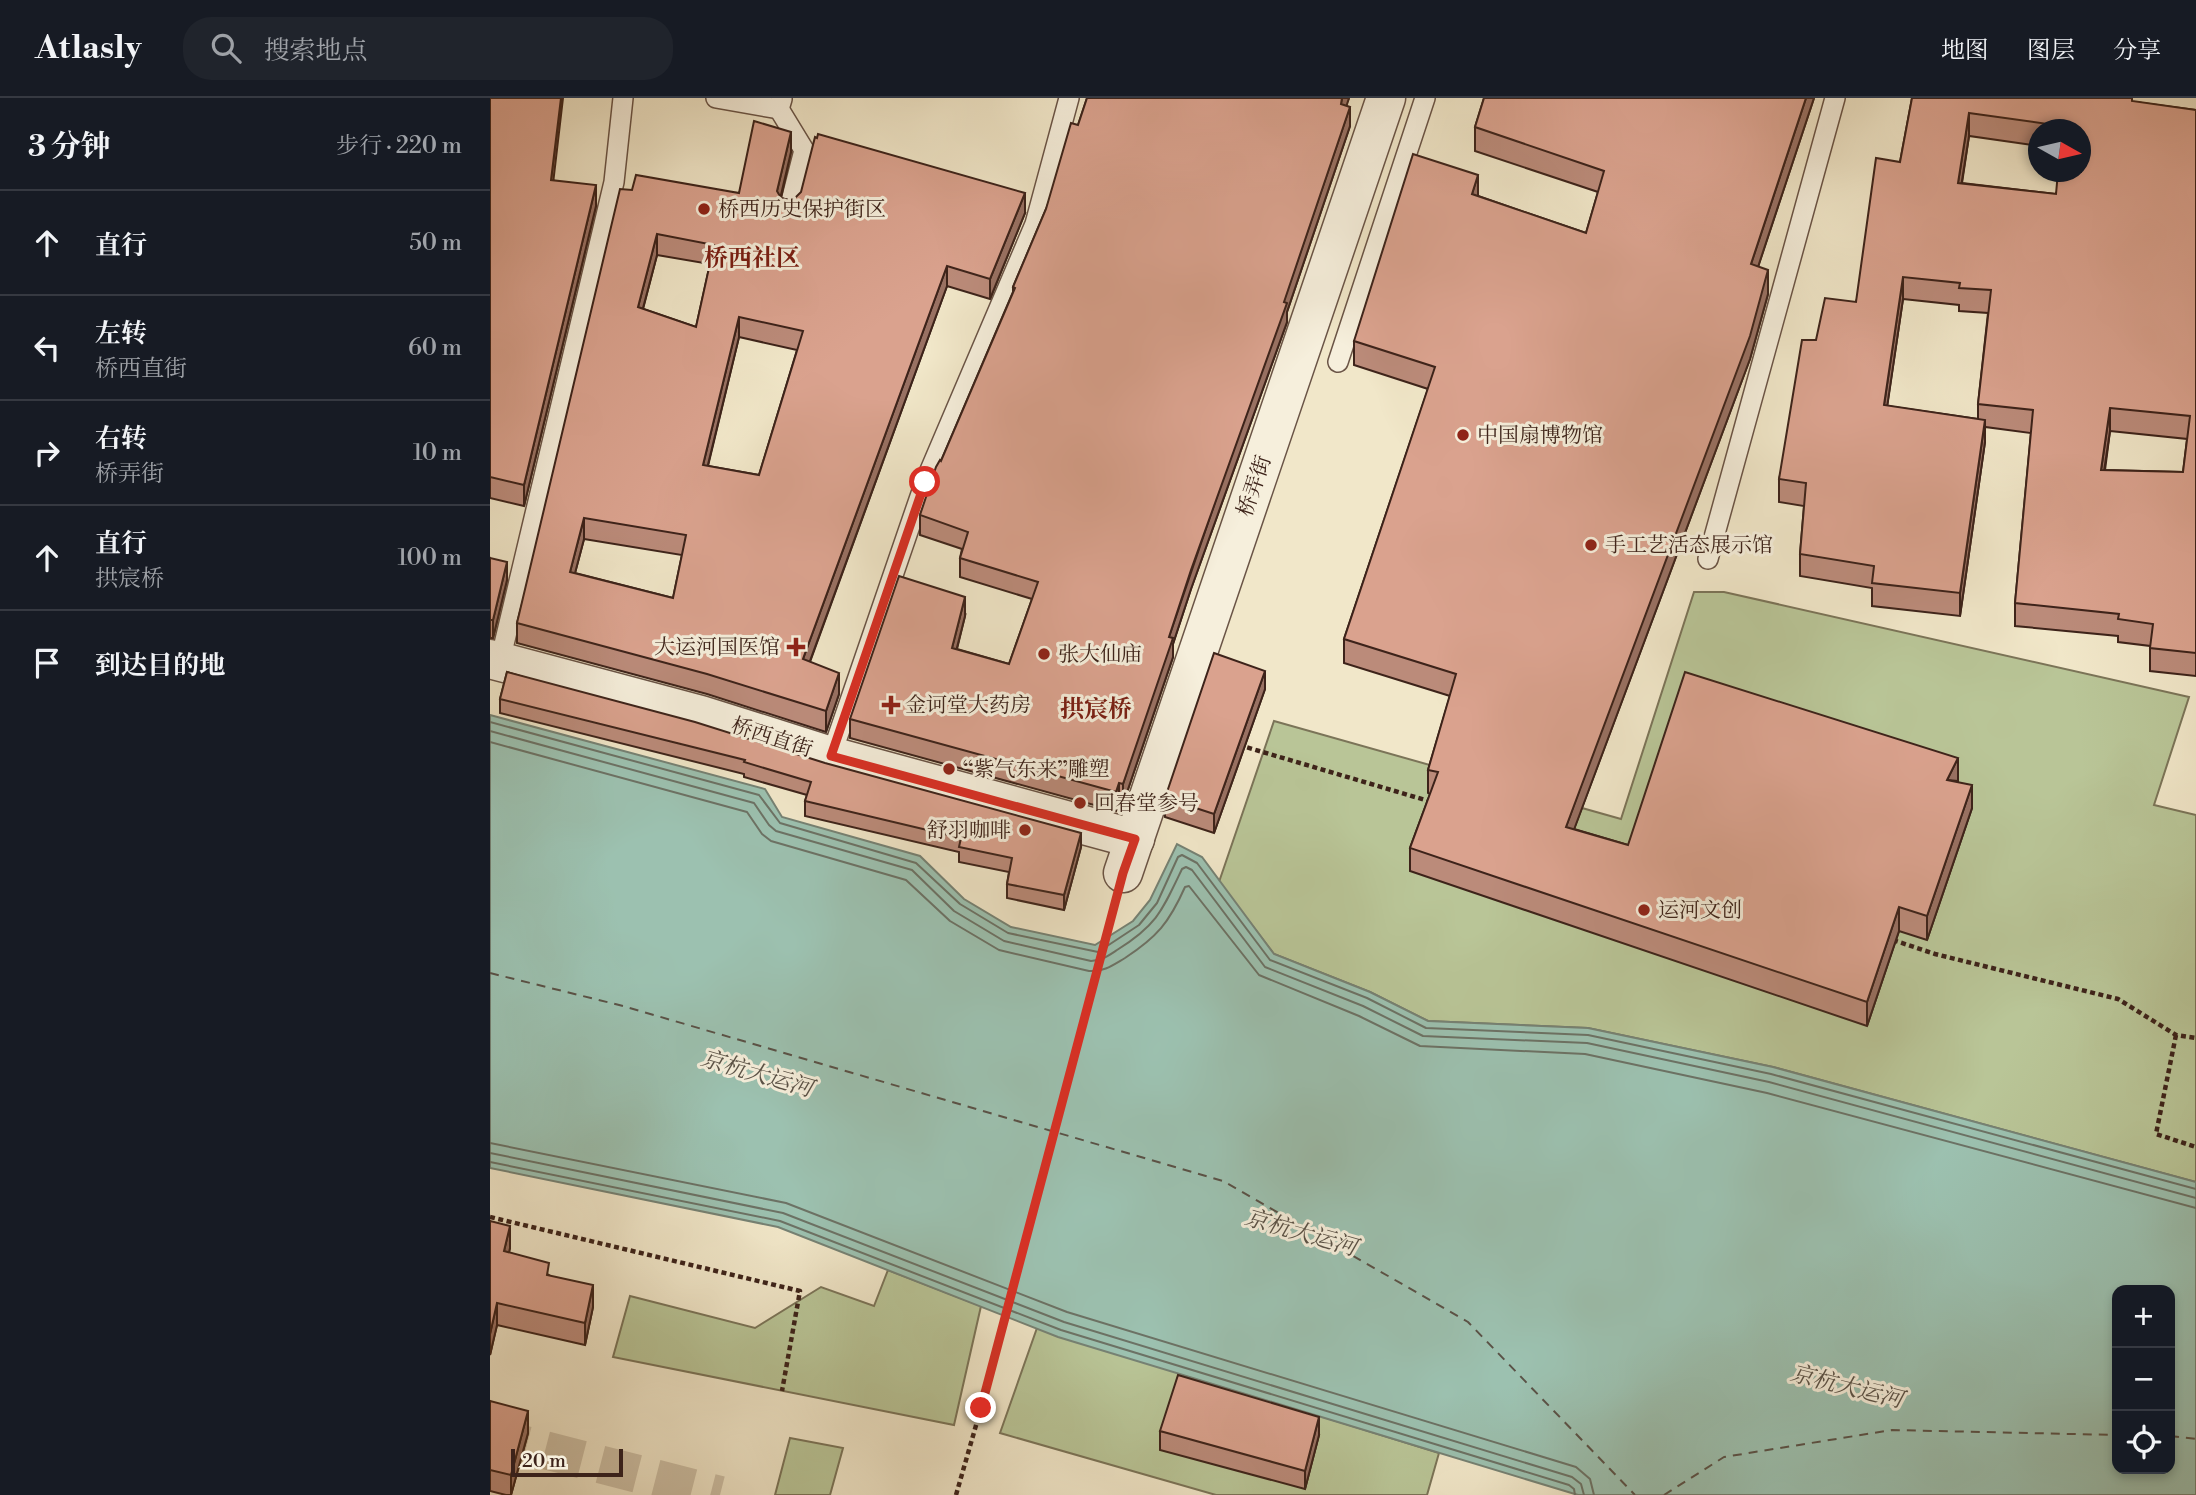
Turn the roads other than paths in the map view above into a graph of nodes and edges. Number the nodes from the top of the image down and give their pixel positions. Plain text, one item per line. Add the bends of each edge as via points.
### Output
1 (623, 98) edge
2 (716, 98) edge
3 (1069, 98) edge
4 (1386, 98) edge
5 (1425, 98) edge
6 (1835, 98) edge
7 (781, 103) edge
8 (789, 209) edge
9 (1338, 362) dead end
10 (1708, 559) dead end
11 (495, 660) edge
12 (831, 756) junction
13 (1129, 856) joint

1 - 11 lane via 614,182
2 - 7 lane
3 - 12 lane via 1035,223 925,482
4 - 13 street, 桥弄街
5 - 9 lane
6 - 10 lane
7 - 8 lane via 804,150
11 - 12 street, 桥西直街 via 701,715
12 - 13 street, 桥西直街

